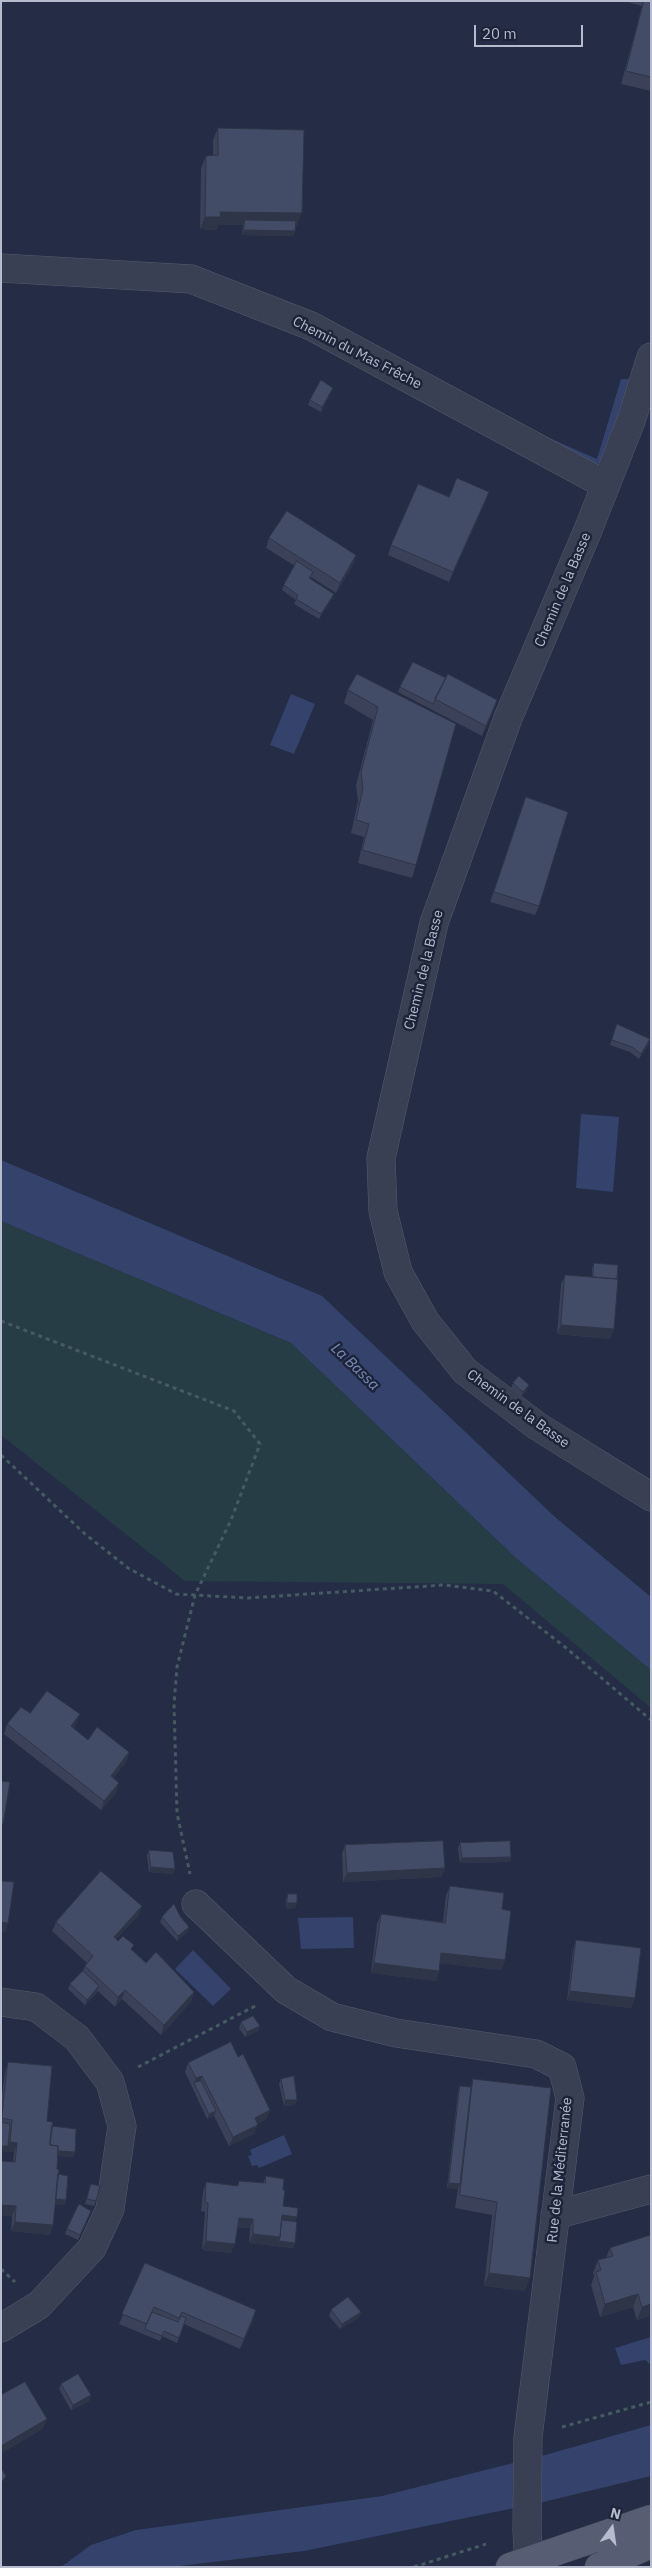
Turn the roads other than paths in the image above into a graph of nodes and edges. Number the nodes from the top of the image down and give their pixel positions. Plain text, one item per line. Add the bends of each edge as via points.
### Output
1 (1, 268) edge
2 (651, 357) edge
3 (606, 485) junction
4 (651, 1497) edge
5 (196, 1904) road end
6 (1, 2002) edge
7 (651, 2189) edge
8 (555, 2215) junction
9 (1, 2328) edge
10 (651, 2520) edge
11 (591, 2540) junction
12 (651, 2544) edge
13 (522, 2565) edge
14 (602, 2566) edge

1 - 3 street, Chemin du Mas Frêche via 191,279 310,326
2 - 3 street, Chemin de la Basse
3 - 4 street, Chemin de la Basse via 508,718 434,923 381,1158 383,1211 398,1272 425,1321 465,1371 538,1426
5 - 8 street, Rue de la Méditerranée via 286,1990 332,2017 396,2033 536,2054 562,2067 570,2098
6 - 9 street via 36,2007 77,2038 110,2082 122,2126 110,2210 92,2248 39,2305
7 - 8 street
8 - 13 street, Rue de la Méditerranée via 528,2437 527,2531
10 - 11 main road
11 - 13 main road
11 - 14 street
12 - 14 main road

